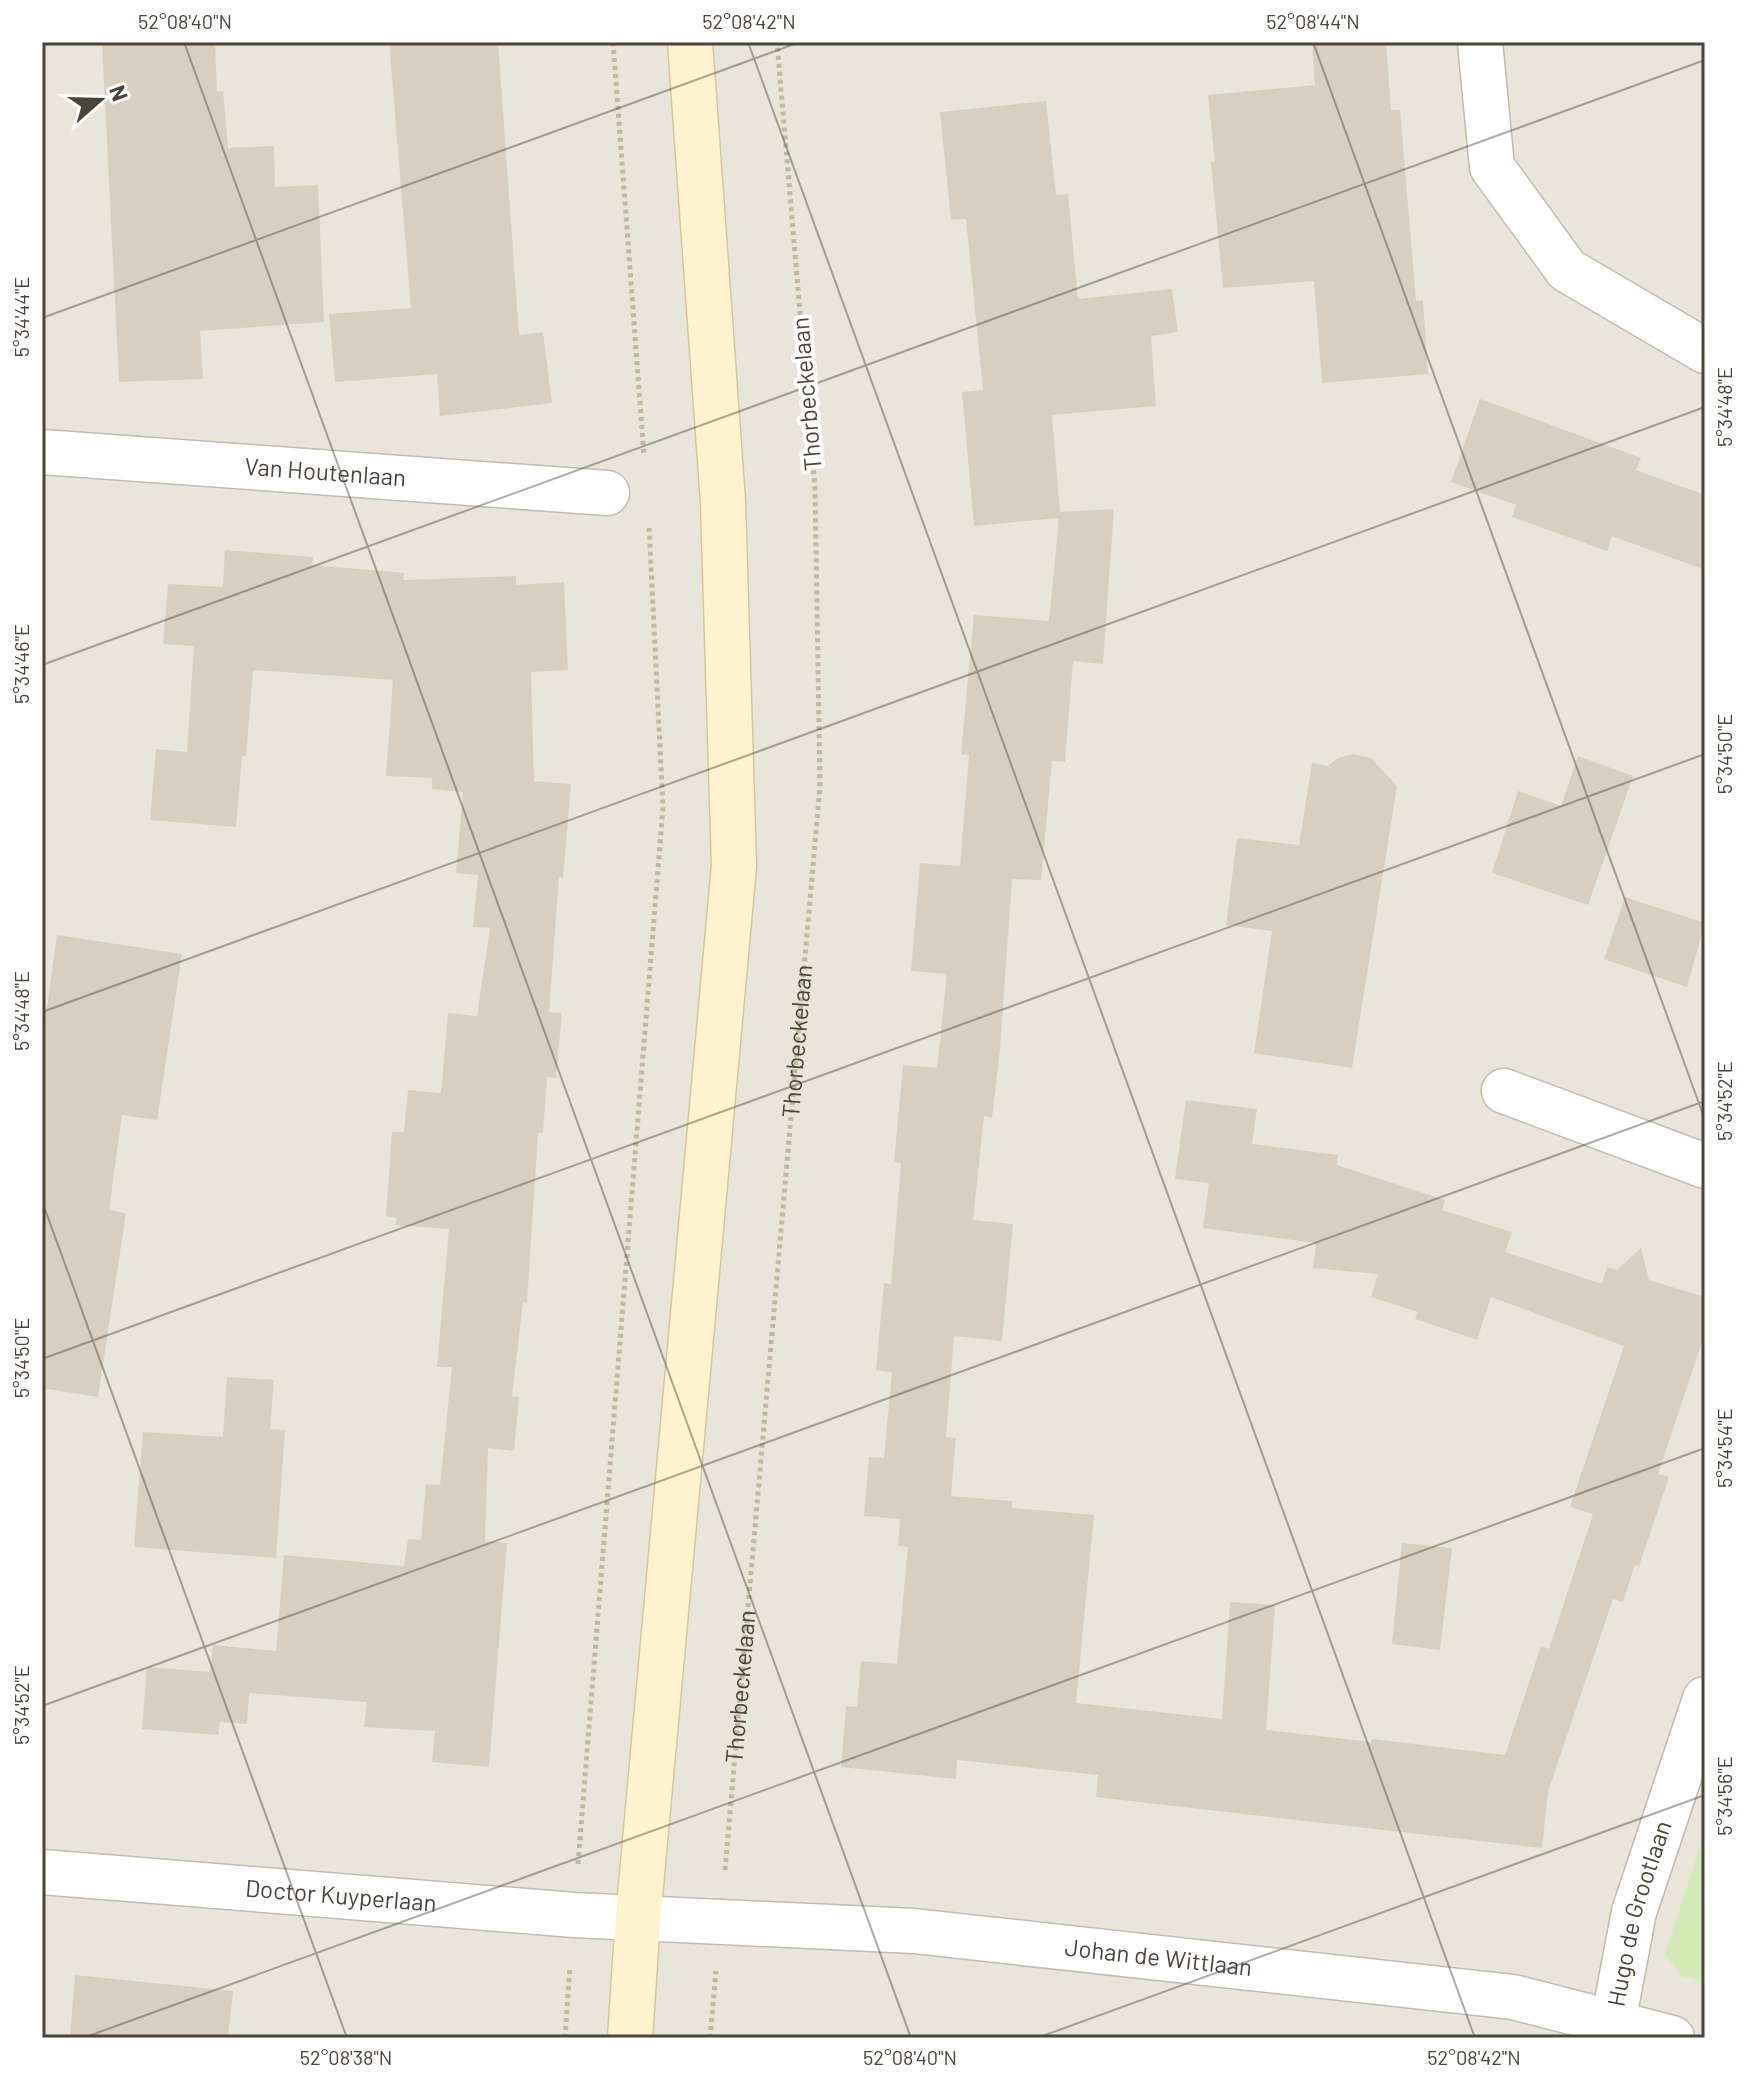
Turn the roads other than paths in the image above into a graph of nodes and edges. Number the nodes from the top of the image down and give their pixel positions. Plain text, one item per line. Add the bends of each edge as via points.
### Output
1 (690, 42) edge
2 (1480, 42) edge
3 (1705, 351) edge
4 (42, 452) edge
5 (607, 493) dead end
6 (1504, 1091) dead end
7 (1705, 1166) edge
8 (1705, 1699) edge
9 (42, 1872) edge
10 (638, 1918) junction
11 (1611, 2030) edge
12 (630, 2038) edge
13 (1672, 2038) edge

1 - 10 main road via 723,502 734,866
2 - 3 street via 1492,167 1567,270
4 - 5 street, Van Houtenlaan
6 - 7 street
8 - 11 street, Hugo de Grootlaan via 1634,1912
9 - 10 street, Doctor Kuyperlaan
10 - 11 street, Johan de Wittlaan via 914,1931 1481,1993 1513,1997
10 - 12 main road
11 - 13 street, Johan de Wittlaan

